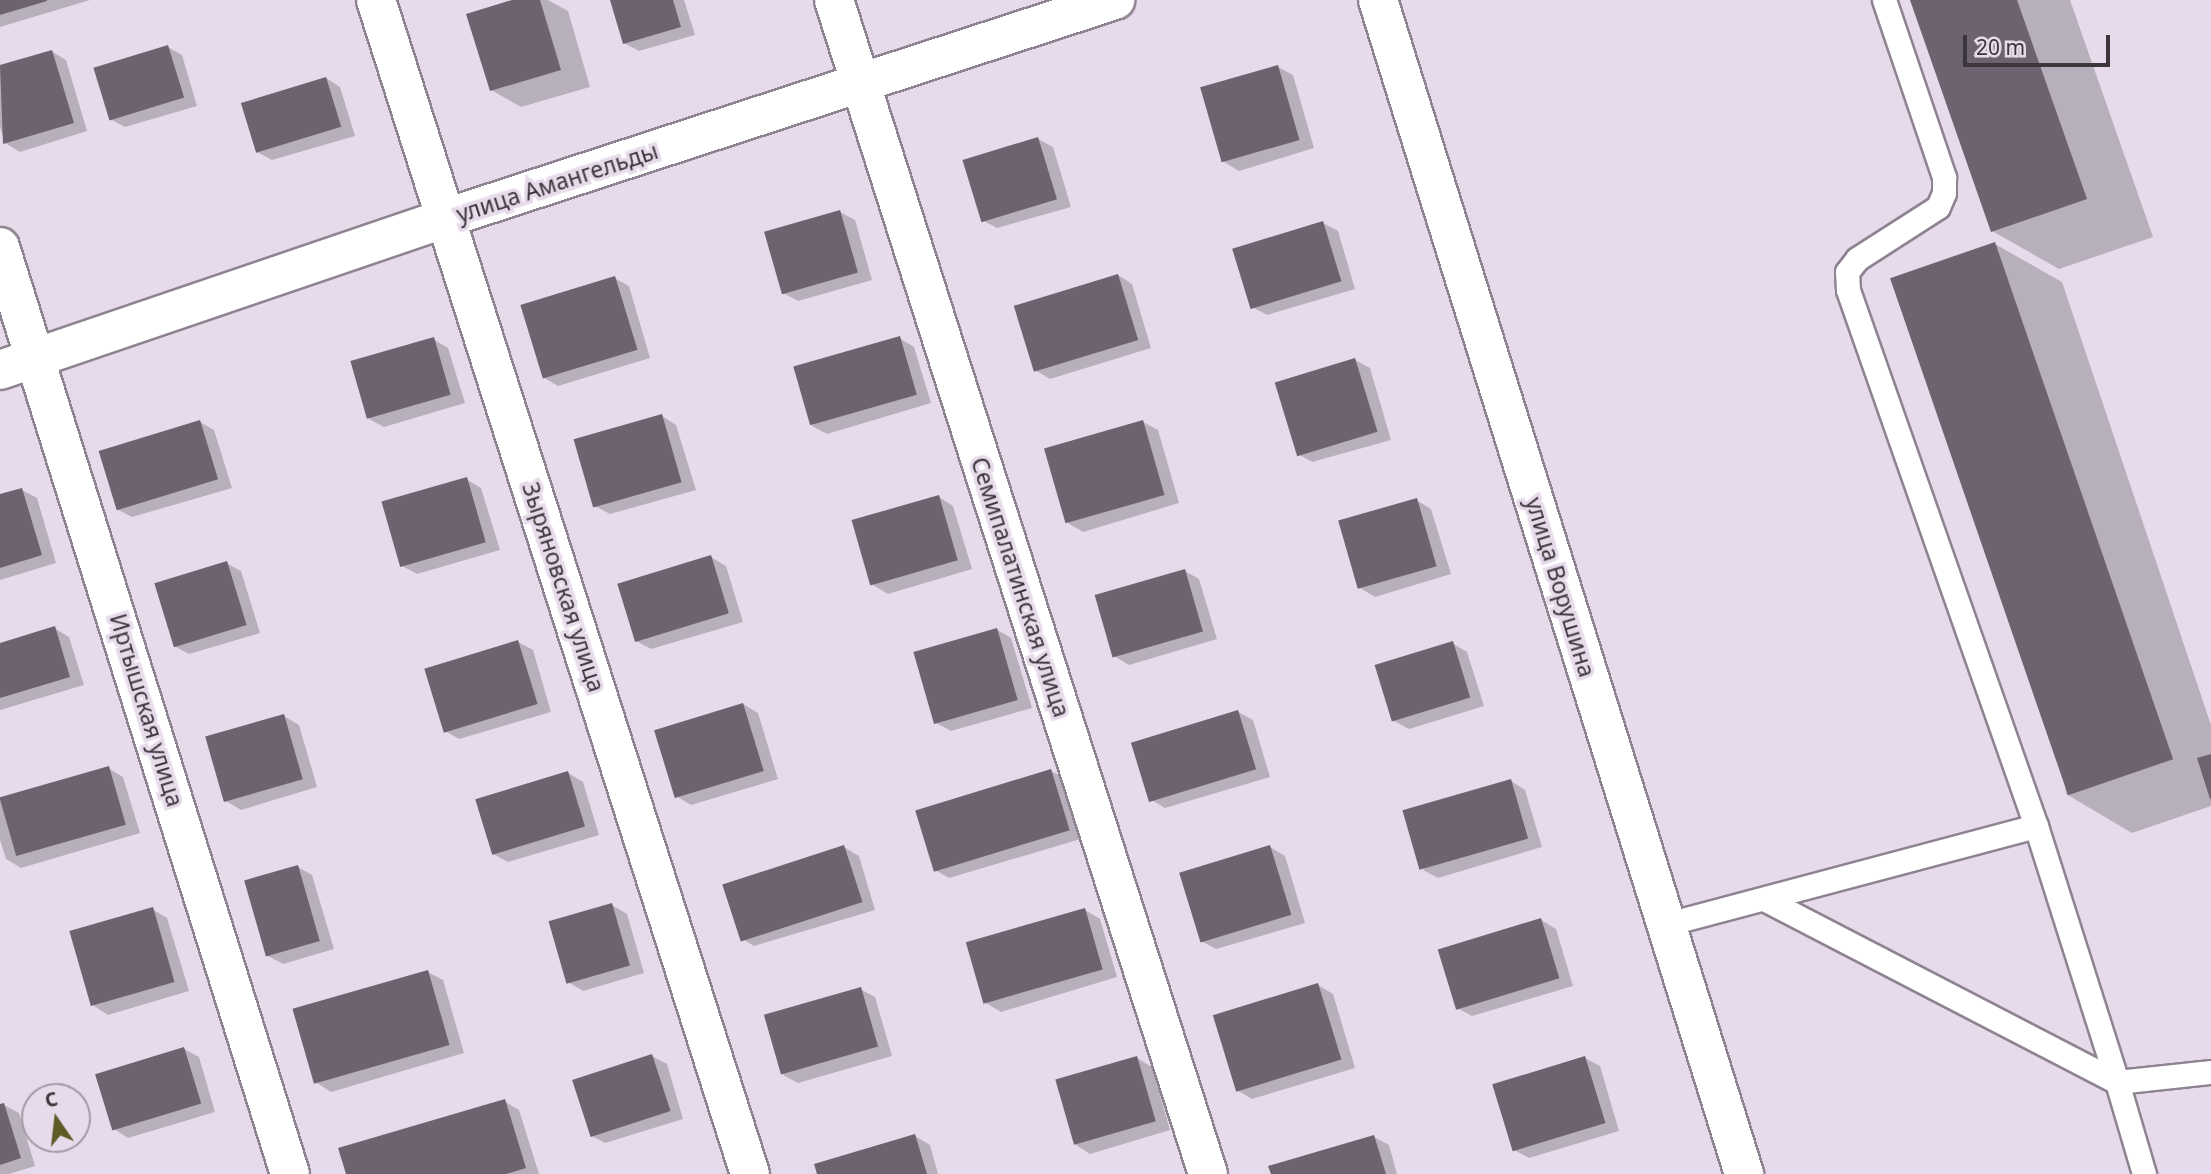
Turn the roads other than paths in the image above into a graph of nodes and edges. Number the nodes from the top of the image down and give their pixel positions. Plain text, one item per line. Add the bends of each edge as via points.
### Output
1 (376, 0) edge
2 (834, 0) edge
3 (1115, 0) edge
4 (1378, 0) edge
5 (1884, 0) edge
6 (860, 83) junction
7 (446, 218) junction
8 (0, 247) edge
9 (38, 357) junction
10 (0, 370) edge
11 (2036, 826) junction
12 (1766, 900) junction
13 (1667, 924) junction
14 (2211, 1072) edge
15 (2117, 1082) junction
16 (290, 1174) edge
17 (751, 1174) edge
18 (1208, 1174) edge
19 (1744, 1174) edge
20 (2144, 1174) edge

1 - 7 street, Зыряновская улица
2 - 6 street, Семипалатинская улица
3 - 6 street, улица Амангельды
4 - 13 street, улица Ворушина
5 - 11 lane via 1944,177 1944,193 1938,207 1857,259 1847,272 1848,290
6 - 7 street, улица Амангельды
6 - 18 street, Семипалатинская улица
7 - 9 street, улица Амангельды
7 - 17 street, Зыряновская улица
8 - 9 street, Иртышская улица
9 - 10 street, улица Амангельды
9 - 16 street, Иртышская улица
11 - 12 lane
11 - 15 lane
12 - 13 lane
12 - 15 lane
13 - 19 street, улица Ворушина
14 - 15 lane
15 - 20 lane

